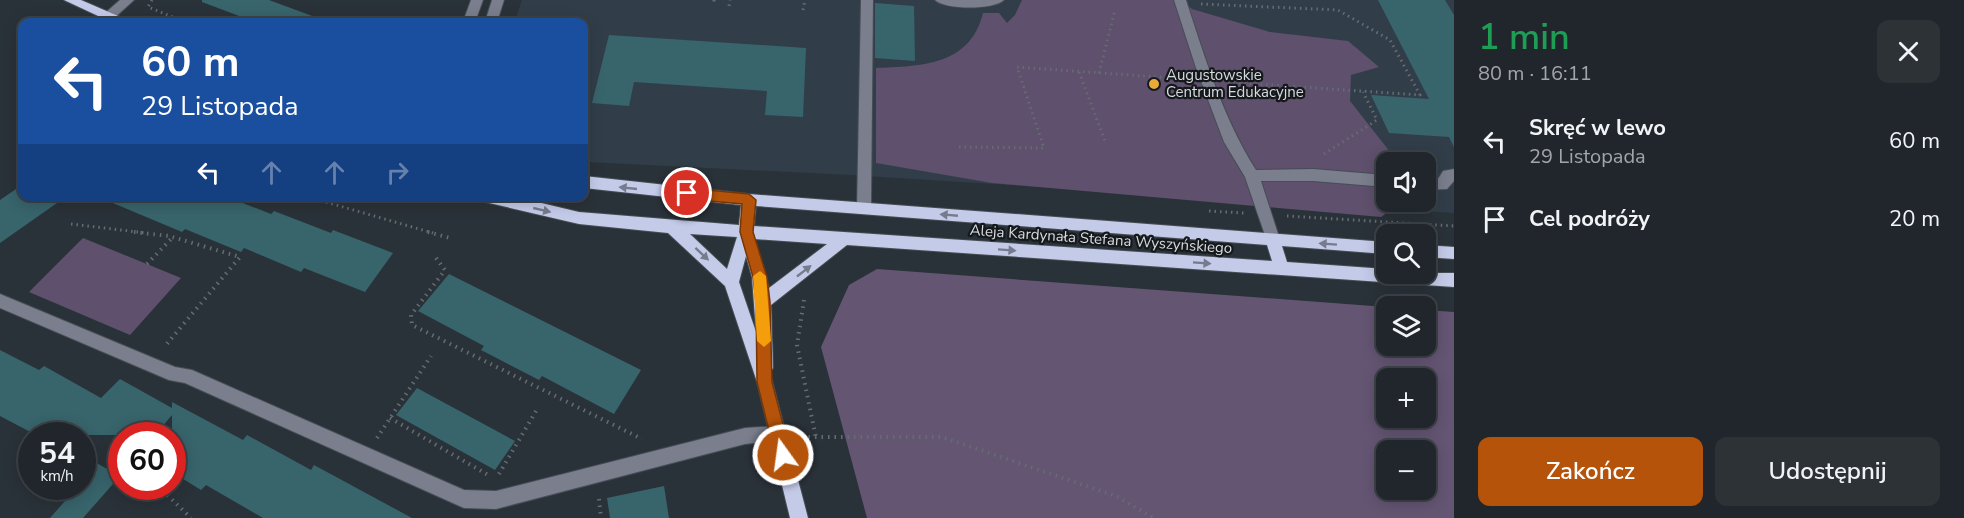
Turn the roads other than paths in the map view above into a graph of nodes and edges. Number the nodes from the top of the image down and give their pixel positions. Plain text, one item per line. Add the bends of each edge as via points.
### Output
1 (70, 0) edge
2 (128, 0) edge
3 (477, 0) edge
4 (498, 0) edge
5 (867, 0) edge
6 (941, 0) edge
7 (998, 0) edge
8 (1180, 0) edge
9 (108, 17) joint
10 (470, 18) edge
11 (491, 18) edge
12 (1454, 175) edge
13 (1252, 176) junction
14 (1376, 180) edge
15 (588, 182) edge
16 (1436, 185) edge
17 (749, 200) junction
18 (506, 201) edge
19 (864, 208) junction
20 (672, 227) junction
21 (746, 232) junction
22 (844, 239) junction
23 (1273, 240) junction
24 (1376, 247) edge
25 (1436, 252) edge
26 (1454, 253) edge
27 (1282, 269) junction
28 (1454, 280) edge
29 (731, 282) junction
30 (0, 301) edge
31 (763, 302) junction
32 (765, 382) junction
33 (778, 434) junction
34 (799, 518) edge

1 - 9 main road
2 - 9 street
3 - 10 street
4 - 11 street
5 - 19 street
6 - 7 street via 975,4
8 - 13 street via 1231,142
12 - 16 street via 1448,175 1442,185
13 - 14 street
13 - 23 street
17 -> 15 main road, Aleja Kardynała Stefana Wyszyńskiego
17 - 19 main road, Aleja Kardynała Stefana Wyszyńskiego
17 - 21 main road
18 -> 20 main road, Aleja Kardynała Stefana Wyszyńskiego via 579,218
23 -> 19 main road, Aleja Kardynała Stefana Wyszyńskiego
20 - 21 main road, Aleja Kardynała Stefana Wyszyńskiego
20 -> 29 main road
21 - 22 main road, Aleja Kardynała Stefana Wyszyńskiego
21 - 29 main road
21 - 31 main road
22 -> 27 main road, Aleja Kardynała Stefana Wyszyńskiego
31 -> 22 main road
24 -> 23 main road, Aleja Kardynała Stefana Wyszyńskiego
23 - 27 main road
25 - 26 main road
27 - 28 main road, Aleja Kardynała Stefana Wyszyńskiego
29 - 32 main road
30 - 33 street via 175,375 186,375 464,499 496,500 745,436
31 - 32 main road
32 - 33 main road
33 - 34 main road

